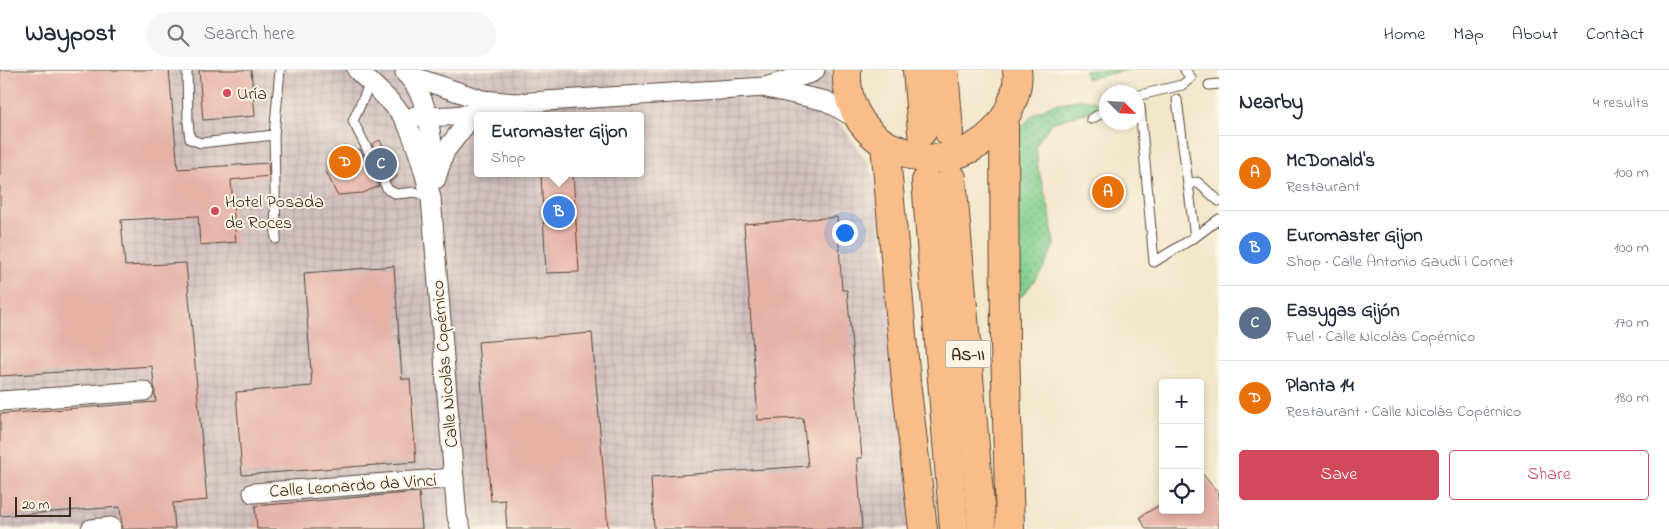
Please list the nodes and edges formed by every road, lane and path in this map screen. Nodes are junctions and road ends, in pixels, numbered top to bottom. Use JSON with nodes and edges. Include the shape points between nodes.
{"nodes":[{"id":1,"x":187,"y":70,"type":"edge"},
{"id":2,"x":280,"y":70,"type":"edge"},
{"id":3,"x":357,"y":70,"type":"edge"},
{"id":4,"x":816,"y":70,"type":"edge"},
{"id":5,"x":847,"y":70,"type":"edge"},
{"id":6,"x":917,"y":70,"type":"edge"},
{"id":7,"x":944,"y":70,"type":"edge"},
{"id":8,"x":1018,"y":70,"type":"edge"},
{"id":9,"x":1185,"y":70,"type":"edge"},
{"id":10,"x":405,"y":73,"type":"edge"},
{"id":11,"x":370,"y":83,"type":"junction"},
{"id":12,"x":1219,"y":84,"type":"edge"},
{"id":13,"x":1209,"y":85,"type":"dead end"},
{"id":14,"x":766,"y":88,"type":"junction"},
{"id":15,"x":1144,"y":94,"type":"edge"},
{"id":16,"x":1177,"y":100,"type":"dead end"},
{"id":17,"x":480,"y":111,"type":"edge"},
{"id":18,"x":402,"y":114,"type":"junction"},
{"id":19,"x":1099,"y":115,"type":"edge"},
{"id":20,"x":426,"y":116,"type":"junction"},
{"id":21,"x":474,"y":117,"type":"edge"},
{"id":22,"x":1004,"y":119,"type":"junction"},
{"id":23,"x":1092,"y":119,"type":"dead end"},
{"id":24,"x":859,"y":120,"type":"junction"},
{"id":25,"x":1142,"y":130,"type":"edge"},
{"id":26,"x":411,"y":134,"type":"junction"},
{"id":27,"x":274,"y":135,"type":"junction"},
{"id":28,"x":885,"y":144,"type":"junction"},
{"id":29,"x":1188,"y":184,"type":"junction"},
{"id":30,"x":433,"y":189,"type":"junction"},
{"id":31,"x":1219,"y":201,"type":"edge"},
{"id":32,"x":1219,"y":219,"type":"edge"},
{"id":33,"x":1195,"y":237,"type":"junction"},
{"id":34,"x":276,"y":239,"type":"dead end"},
{"id":35,"x":144,"y":391,"type":"dead end"},
{"id":36,"x":0,"y":401,"type":"edge"},
{"id":37,"x":454,"y":478,"type":"junction"},
{"id":38,"x":253,"y":493,"type":"dead end"},
{"id":39,"x":111,"y":527,"type":"dead end"},
{"id":40,"x":91,"y":529,"type":"edge"},
{"id":41,"x":461,"y":529,"type":"edge"},
{"id":42,"x":923,"y":529,"type":"edge"},
{"id":43,"x":954,"y":529,"type":"edge"},
{"id":44,"x":982,"y":529,"type":"edge"},
{"id":45,"x":1010,"y":529,"type":"edge"}],
"edges":[{"from":1,"to":27,"type":"lane","via":[[190,139],[201,143]]},
{"from":2,"to":27,"type":"lane"},
{"from":3,"to":11,"type":"street"},
{"from":4,"to":14,"type":"street"},
{"from":5,"to":24,"type":"highway","via":[[848,96]]},
{"from":6,"to":7,"type":"highway","via":[[936,132]]},
{"from":8,"to":22,"type":"highway","via":[[1015,96]]},
{"from":9,"to":15,"type":"lane","via":[[1191,78],[1182,85]]},
{"from":10,"to":17,"type":"street"},
{"from":10,"to":20,"type":"street","name":"Calle Nicolás Copérnico","via":[[415,83]]},
{"from":11,"to":18,"type":"street"},
{"from":11,"to":30,"type":"lane","via":[[352,121],[388,190],[397,194]]},
{"from":12,"to":13,"type":"lane"},
{"from":14,"to":17,"type":"street","via":[[515,103]]},
{"from":14,"to":24,"type":"street","via":[[826,101]]},
{"from":16,"to":29,"type":"lane"},
{"from":17,"to":20,"type":"street"},
{"from":18,"to":20,"type":"street"},
{"from":18,"to":26,"type":"street","name":"Calle Nicolás Copérnico"},
{"from":19,"to":23,"type":"lane"},
{"from":20,"to":26,"type":"street"},
{"from":20,"to":30,"type":"street","name":"Calle Nicolás Copérnico","via":[[430,130]]},
{"from":21,"to":30,"type":"street","name":"Calle Nicolás Copérnico","via":[[446,151]]},
{"from":22,"to":28,"type":"highway","via":[[990,136],[973,148],[945,157],[917,157]]},
{"from":22,"to":45,"type":"highway"},
{"from":24,"to":28,"type":"highway"},
{"from":25,"to":33,"type":"lane","via":[[1154,262]]},
{"from":26,"to":30,"type":"street","name":"Calle Nicolás Copérnico"},
{"from":27,"to":34,"type":"lane"},
{"from":28,"to":42,"type":"highway"},
{"from":29,"to":31,"type":"lane","via":[[1197,182]]},
{"from":29,"to":33,"type":"lane"},
{"from":30,"to":37,"type":"street","name":"Calle Nicolás Copérnico"},
{"from":32,"to":33,"type":"lane"},
{"from":35,"to":36,"type":"street"},
{"from":37,"to":38,"type":"street","name":"Calle Leonardo da Vinci"},
{"from":37,"to":41,"type":"street","name":"Calle Nicolás Copérnico"},
{"from":39,"to":40,"type":"street"},
{"from":43,"to":44,"type":"highway","number":"AS-II","via":[[939,180]]}]}
